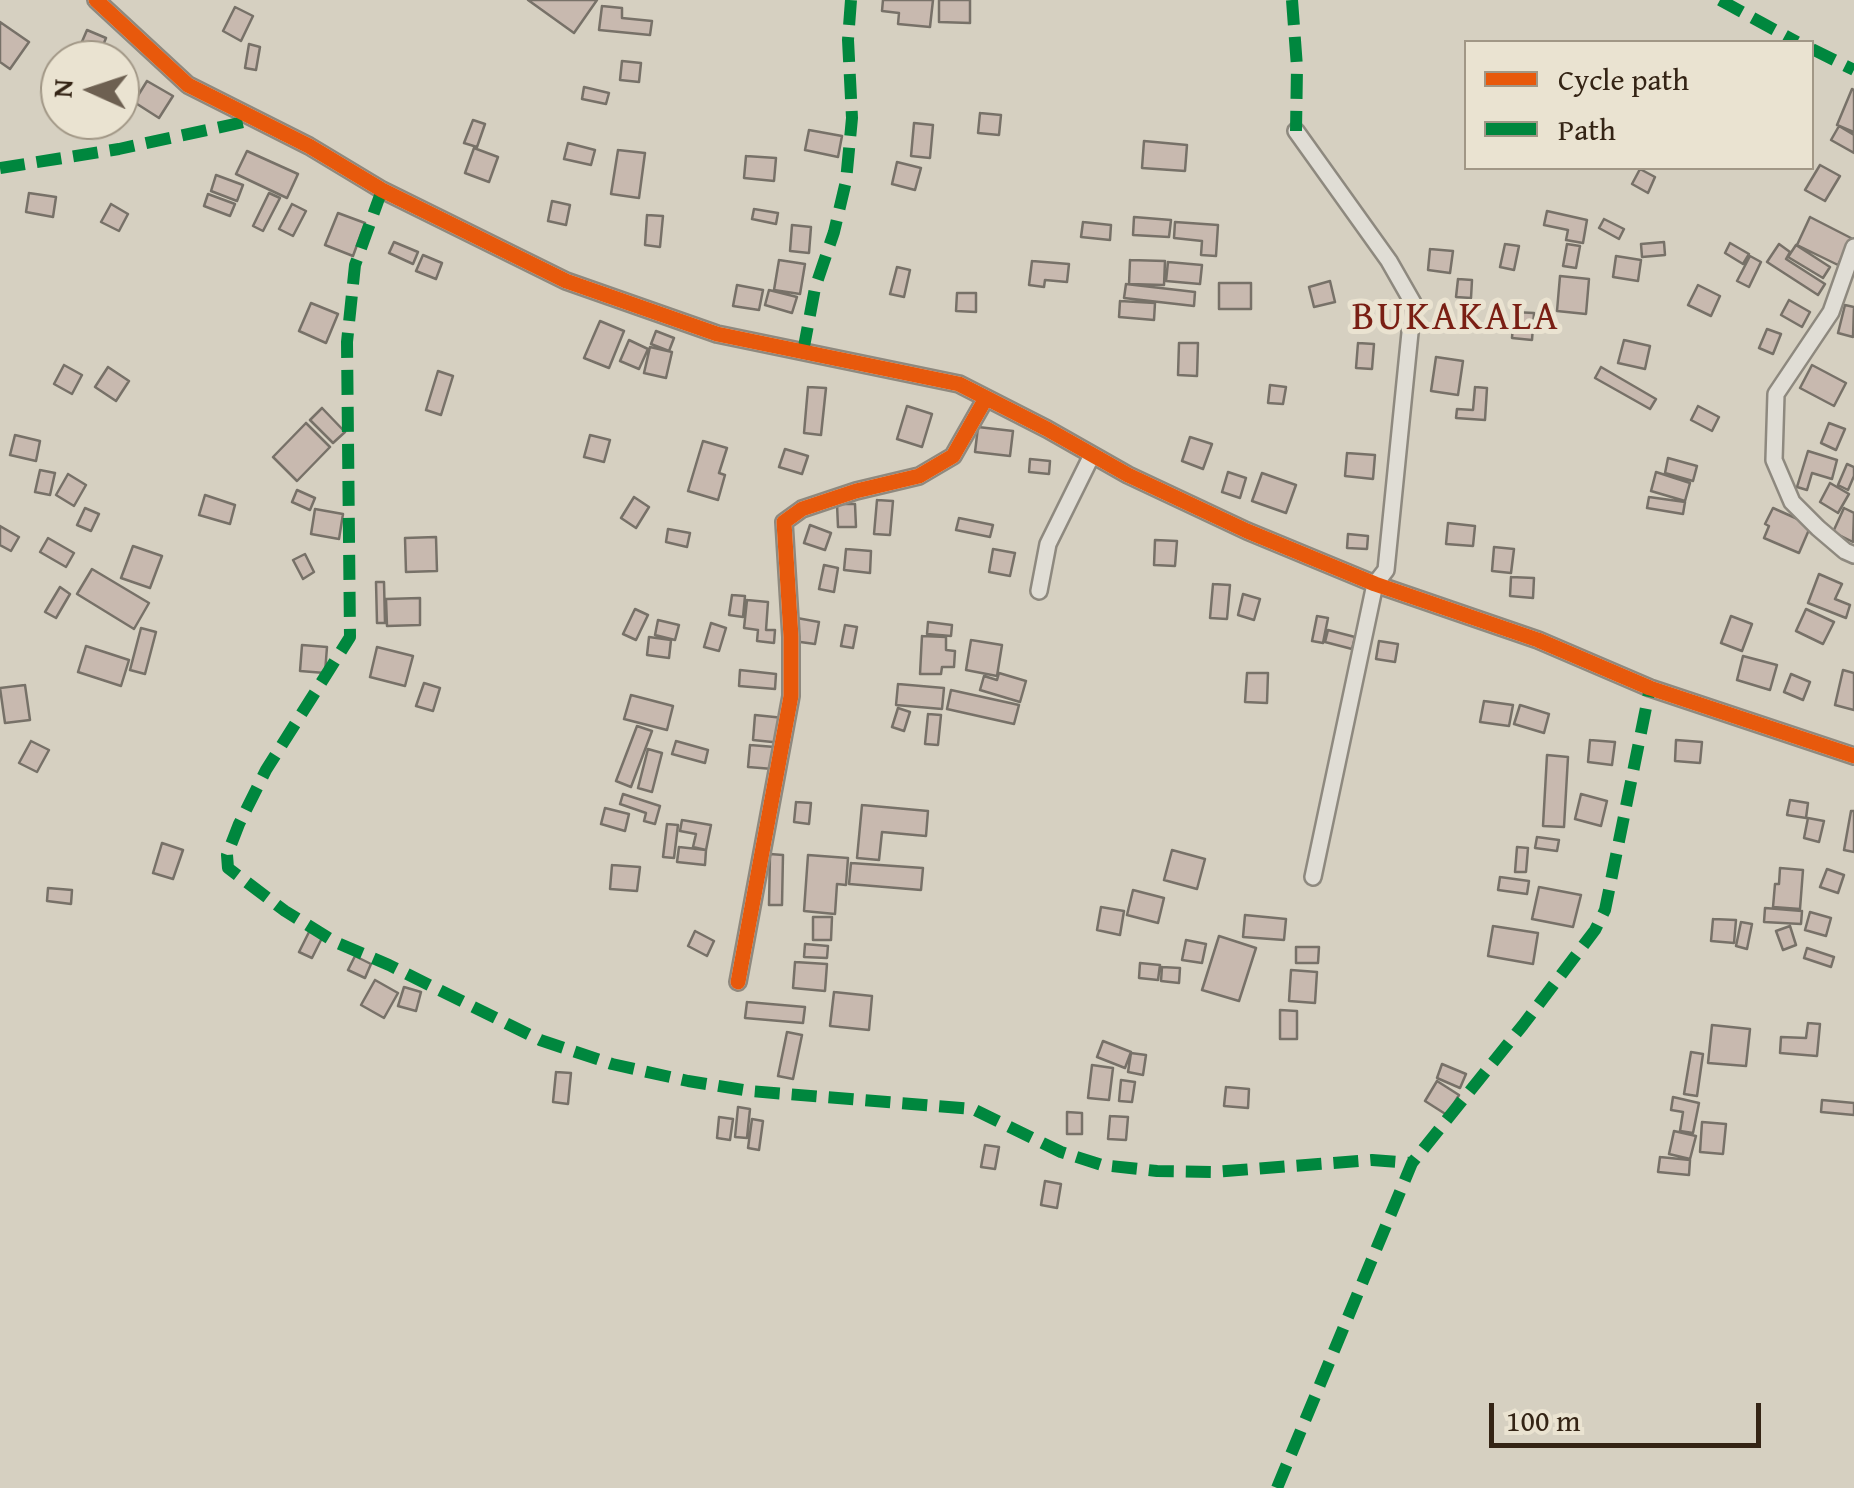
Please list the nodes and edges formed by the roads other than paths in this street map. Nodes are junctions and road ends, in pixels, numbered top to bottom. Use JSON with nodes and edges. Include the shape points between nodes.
{"nodes":[{"id":1,"x":96,"y":0,"type":"edge"},
{"id":2,"x":1296,"y":131,"type":"dead end"},
{"id":3,"x":1854,"y":247,"type":"edge"},
{"id":4,"x":986,"y":398,"type":"junction"},
{"id":5,"x":1092,"y":454,"type":"junction"},
{"id":6,"x":1854,"y":555,"type":"edge"},
{"id":7,"x":1375,"y":584,"type":"junction"},
{"id":8,"x":1039,"y":592,"type":"dead end"},
{"id":9,"x":1854,"y":756,"type":"edge"},
{"id":10,"x":1313,"y":878,"type":"dead end"},
{"id":11,"x":738,"y":982,"type":"dead end"}],
"edges":[{"from":1,"to":4,"type":"street","via":[[188,84],[566,281],[717,334],[959,384]]},
{"from":2,"to":7,"type":"street","via":[[1413,303],[1386,570]]},
{"from":3,"to":6,"type":"street","via":[[1830,312],[1776,394],[1774,460],[1792,502]]},
{"from":4,"to":5,"type":"street"},
{"from":4,"to":11,"type":"street","via":[[953,456],[919,476],[802,509],[784,522],[791,696]]},
{"from":5,"to":7,"type":"street","via":[[1246,531]]},
{"from":5,"to":8,"type":"street","via":[[1048,544]]},
{"from":7,"to":9,"type":"street"},
{"from":7,"to":10,"type":"street"}]}
